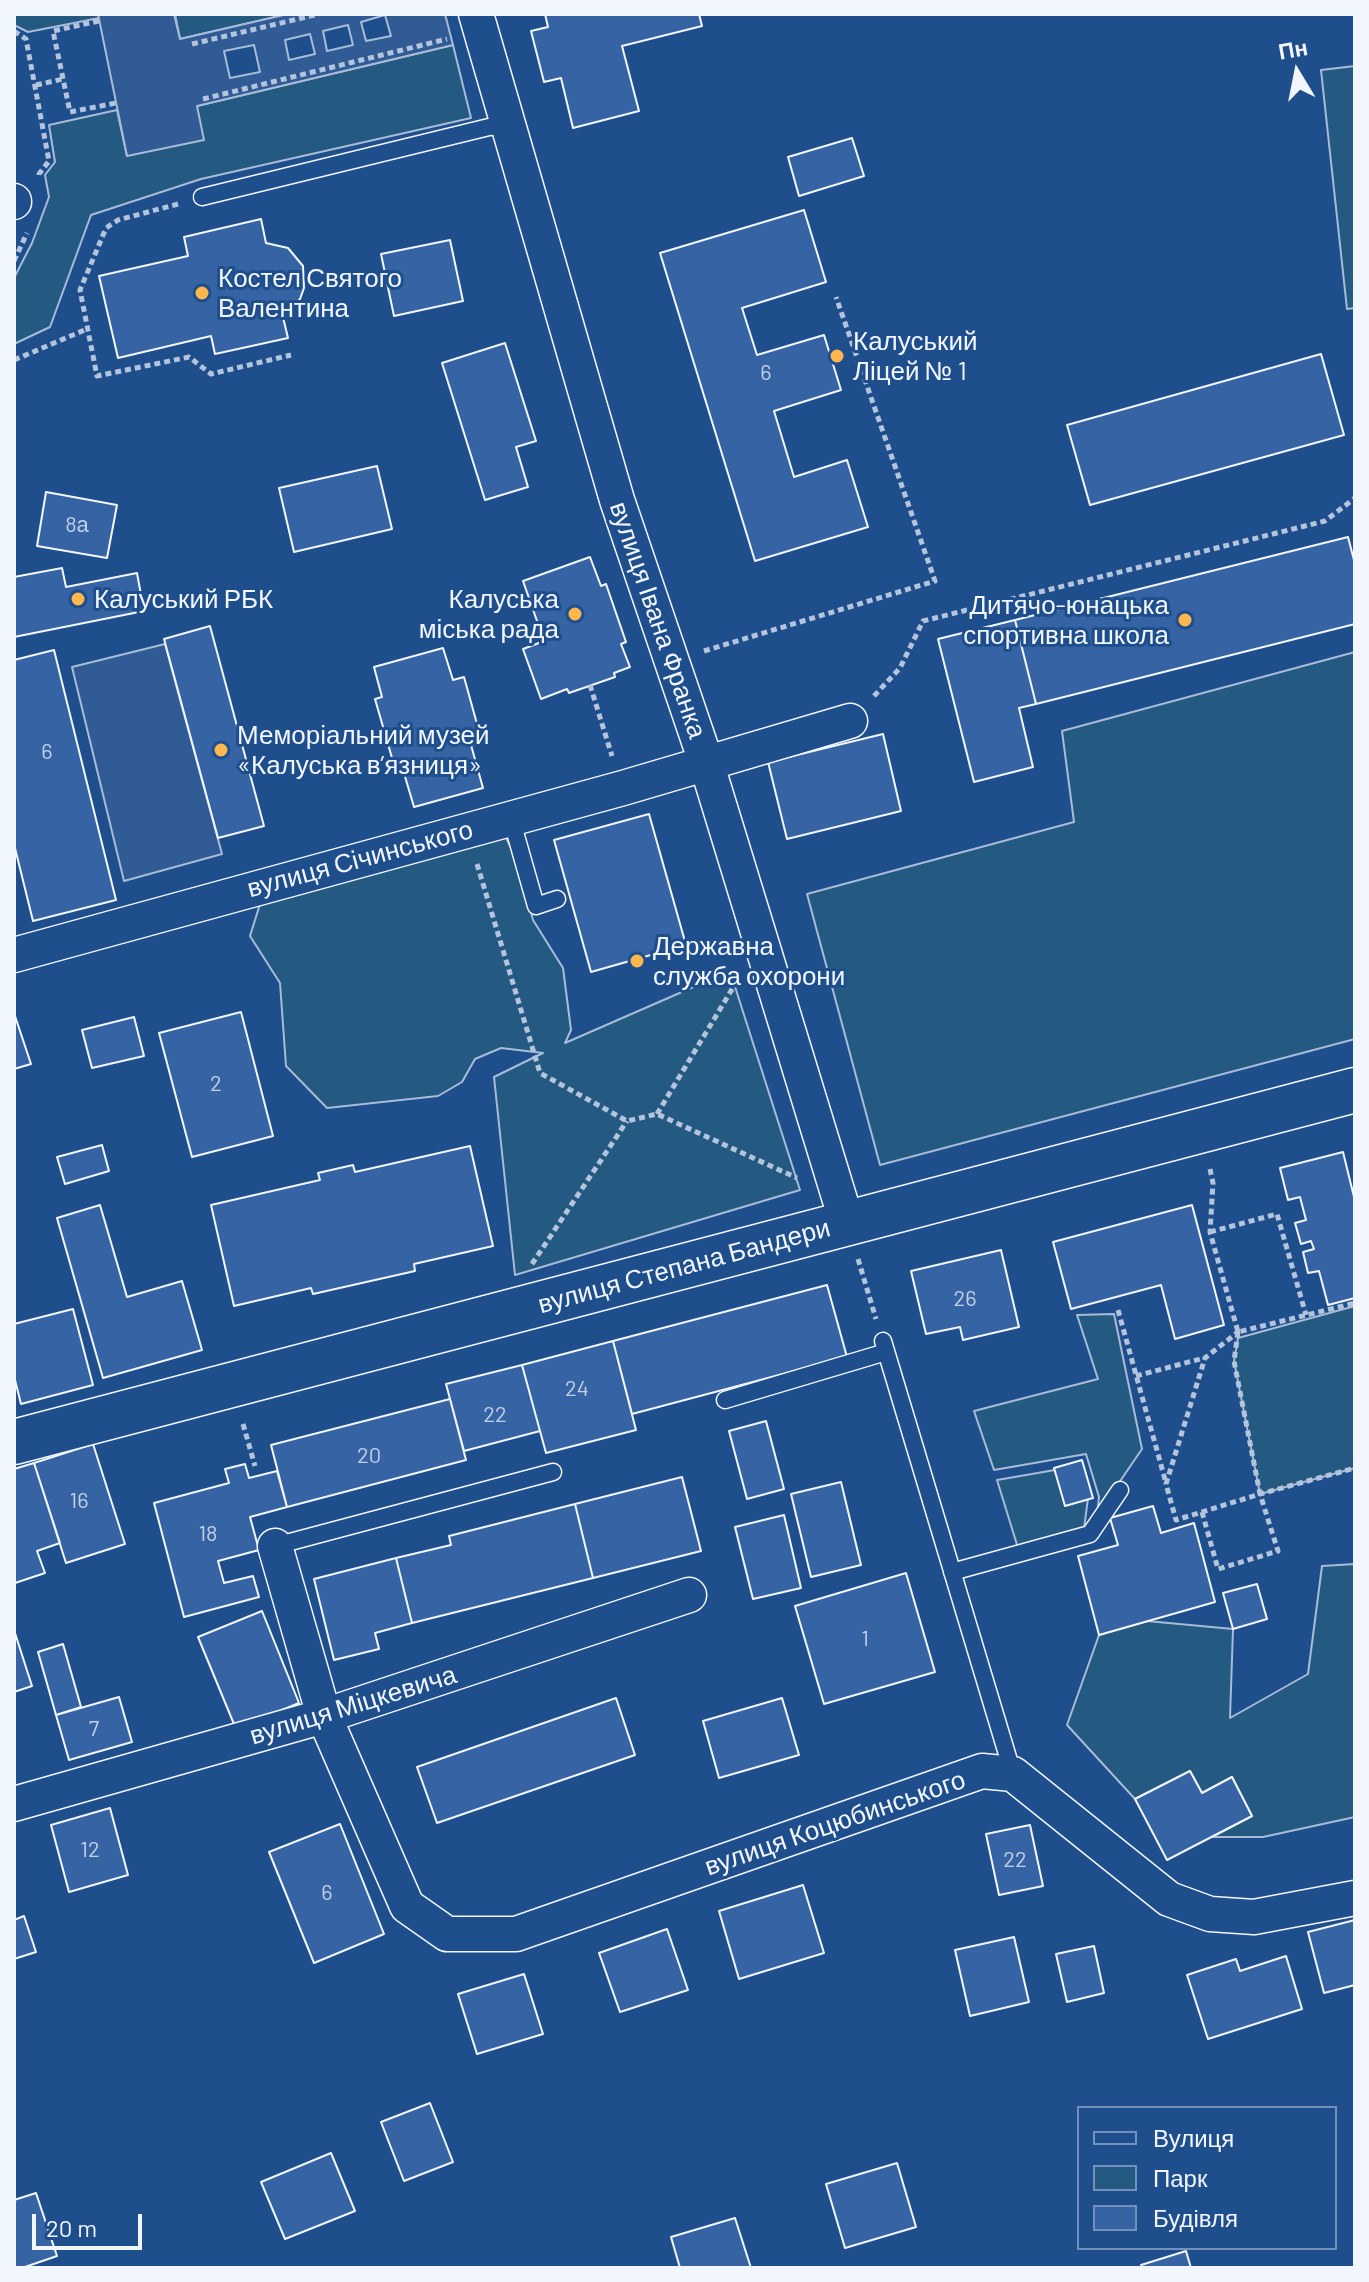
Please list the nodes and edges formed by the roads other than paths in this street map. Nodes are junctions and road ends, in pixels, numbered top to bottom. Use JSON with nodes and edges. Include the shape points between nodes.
{"nodes":[{"id":1,"x":476,"y":14,"type":"edge"},
{"id":2,"x":507,"y":126,"type":"junction"},
{"id":3,"x":202,"y":197,"type":"road end"},
{"id":4,"x":850,"y":721,"type":"road end"},
{"id":5,"x":706,"y":762,"type":"junction"},
{"id":6,"x":511,"y":818,"type":"junction"},
{"id":7,"x":557,"y":899,"type":"dead end"},
{"id":8,"x":14,"y":955,"type":"edge"},
{"id":9,"x":1355,"y":1090,"type":"edge"},
{"id":10,"x":852,"y":1237,"type":"junction"},
{"id":11,"x":725,"y":1400,"type":"dead end"},
{"id":12,"x":14,"y":1442,"type":"edge"},
{"id":13,"x":553,"y":1472,"type":"dead end"},
{"id":14,"x":1120,"y":1490,"type":"dead end"},
{"id":15,"x":275,"y":1546,"type":"joint"},
{"id":16,"x":952,"y":1572,"type":"junction"},
{"id":17,"x":689,"y":1595,"type":"dead end"},
{"id":18,"x":324,"y":1716,"type":"junction"},
{"id":19,"x":1013,"y":1774,"type":"junction"},
{"id":20,"x":14,"y":1804,"type":"edge"},
{"id":21,"x":1355,"y":1898,"type":"edge"}],
"edges":[{"from":1,"to":2,"type":"street","name":"вулиця Івана Франка"},
{"from":2,"to":3,"type":"lane"},
{"from":2,"to":5,"type":"street","name":"вулиця Івана Франка","via":[[617,500]]},
{"from":4,"to":5,"type":"street","name":"вулиця Січинського"},
{"from":5,"to":6,"type":"street","name":"вулиця Січинського"},
{"from":5,"to":10,"type":"street","name":"вулиця Івана Франка"},
{"from":6,"to":7,"type":"lane","via":[[536,906]]},
{"from":6,"to":8,"type":"street","name":"вулиця Січинського"},
{"from":9,"to":10,"type":"main road","name":"вулиця Степана Бандери"},
{"from":10,"to":12,"type":"main road","name":"вулиця Степана Бандери"},
{"from":11,"to":16,"type":"lane","via":[[884,1347]]},
{"from":13,"to":15,"type":"lane"},
{"from":14,"to":16,"type":"lane","via":[[1090,1534]]},
{"from":15,"to":18,"type":"street","name":"вулиця Коцюбинського"},
{"from":16,"to":19,"type":"lane"},
{"from":17,"to":18,"type":"street","name":"вулиця Міцкевича"},
{"from":18,"to":19,"type":"street","name":"вулиця Коцюбинського","via":[[407,1906],[447,1934],[516,1934],[982,1771]]},
{"from":18,"to":20,"type":"street","name":"вулиця Міцкевича"},
{"from":19,"to":21,"type":"street","via":[[1169,1899],[1210,1914],[1254,1917]]}]}
